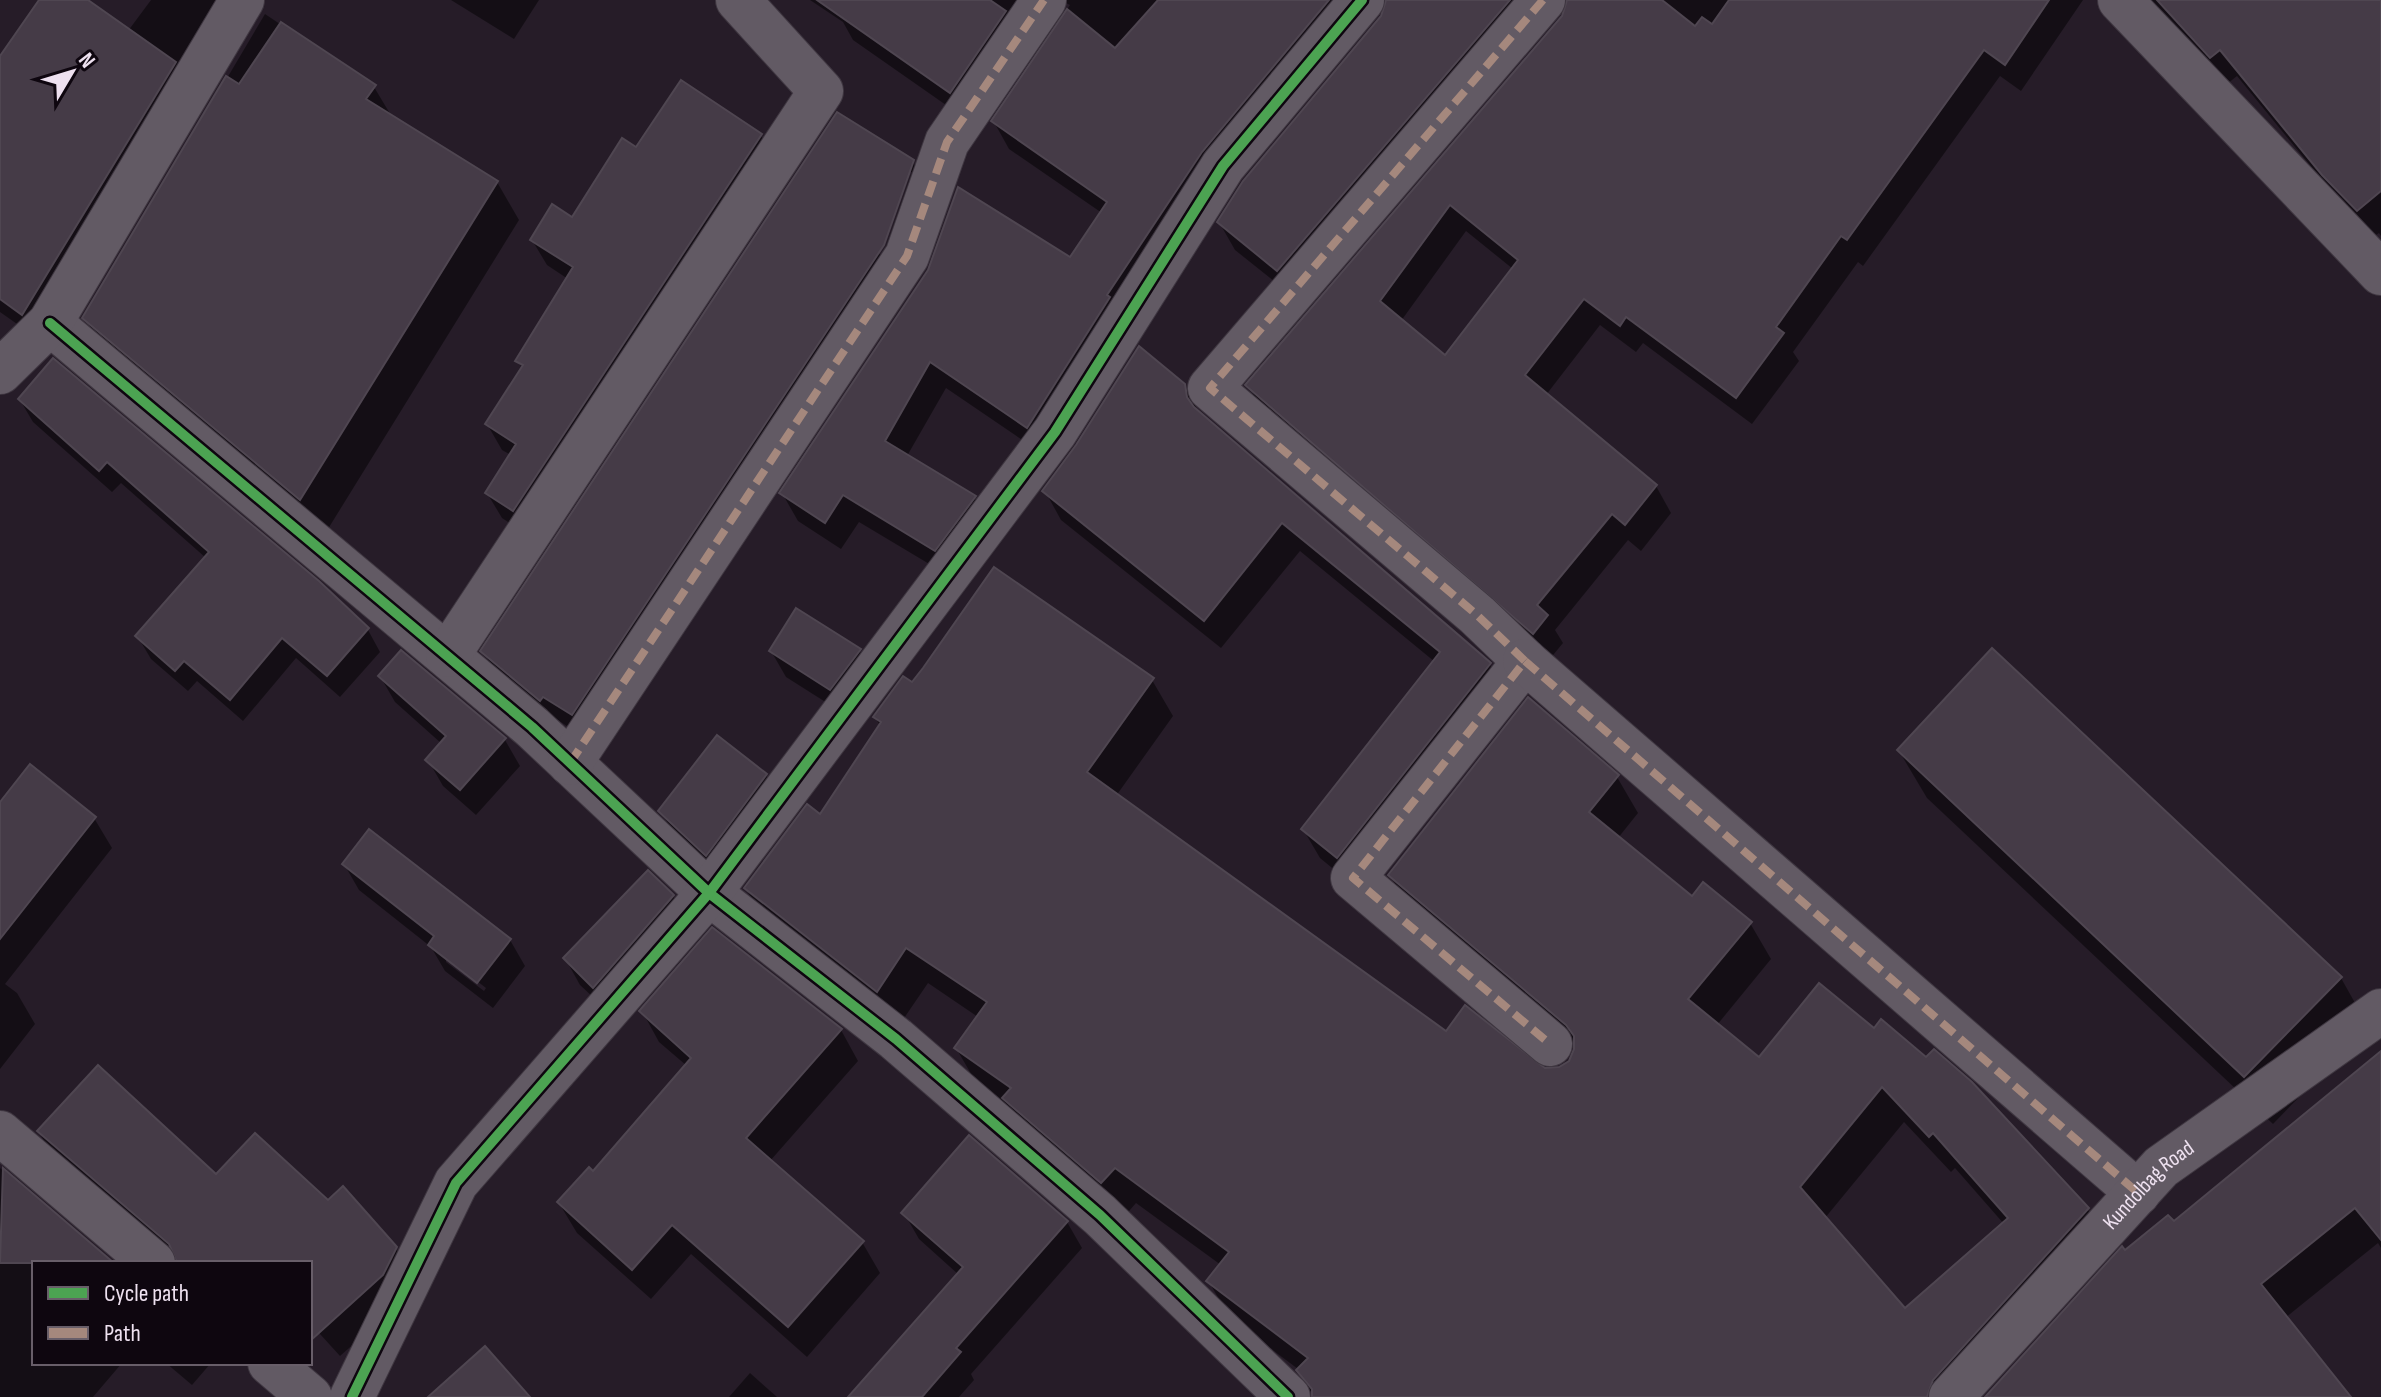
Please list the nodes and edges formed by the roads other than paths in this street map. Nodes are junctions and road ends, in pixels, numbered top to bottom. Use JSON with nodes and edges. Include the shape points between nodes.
{"nodes":[{"id":1,"x":242,"y":0,"type":"edge"},
{"id":2,"x":738,"y":0,"type":"edge"},
{"id":3,"x":1044,"y":0,"type":"edge"},
{"id":4,"x":1362,"y":0,"type":"edge"},
{"id":5,"x":1543,"y":0,"type":"edge"},
{"id":6,"x":2120,"y":0,"type":"edge"},
{"id":7,"x":2381,"y":273,"type":"edge"},
{"id":8,"x":50,"y":323,"type":"junction"},
{"id":9,"x":0,"y":372,"type":"edge"},
{"id":10,"x":448,"y":655,"type":"junction"},
{"id":11,"x":1525,"y":661,"type":"junction"},
{"id":12,"x":570,"y":763,"type":"junction"},
{"id":13,"x":709,"y":893,"type":"junction"},
{"id":14,"x":2381,"y":1011,"type":"edge"},
{"id":15,"x":1550,"y":1044,"type":"dead end"},
{"id":16,"x":0,"y":1133,"type":"edge"},
{"id":17,"x":2138,"y":1193,"type":"junction"},
{"id":18,"x":151,"y":1261,"type":"edge"},
{"id":19,"x":272,"y":1365,"type":"edge"},
{"id":20,"x":310,"y":1397,"type":"edge"},
{"id":21,"x":352,"y":1397,"type":"edge"},
{"id":22,"x":1288,"y":1397,"type":"edge"},
{"id":23,"x":1951,"y":1397,"type":"edge"}],
"edges":[{"from":1,"to":8,"type":"street"},
{"from":2,"to":10,"type":"street","via":[[821,91]]},
{"from":3,"to":12,"type":"street","via":[[947,142],[907,256]]},
{"from":4,"to":13,"type":"street","via":[[1223,166],[1055,432]]},
{"from":5,"to":11,"type":"street","via":[[1210,388]]},
{"from":6,"to":7,"type":"street"},
{"from":8,"to":9,"type":"street"},
{"from":8,"to":10,"type":"street"},
{"from":10,"to":12,"type":"street"},
{"from":11,"to":15,"type":"street","via":[[1353,878]]},
{"from":11,"to":17,"type":"street"},
{"from":12,"to":13,"type":"street"},
{"from":13,"to":21,"type":"street","via":[[456,1183]]},
{"from":13,"to":22,"type":"street","via":[[896,1039],[1100,1215]]},
{"from":14,"to":17,"type":"street","name":"Kundolbag Road","via":[[2161,1167]]},
{"from":16,"to":18,"type":"street"},
{"from":17,"to":23,"type":"street","name":"Kundolbag Road"},
{"from":19,"to":20,"type":"street"}]}
